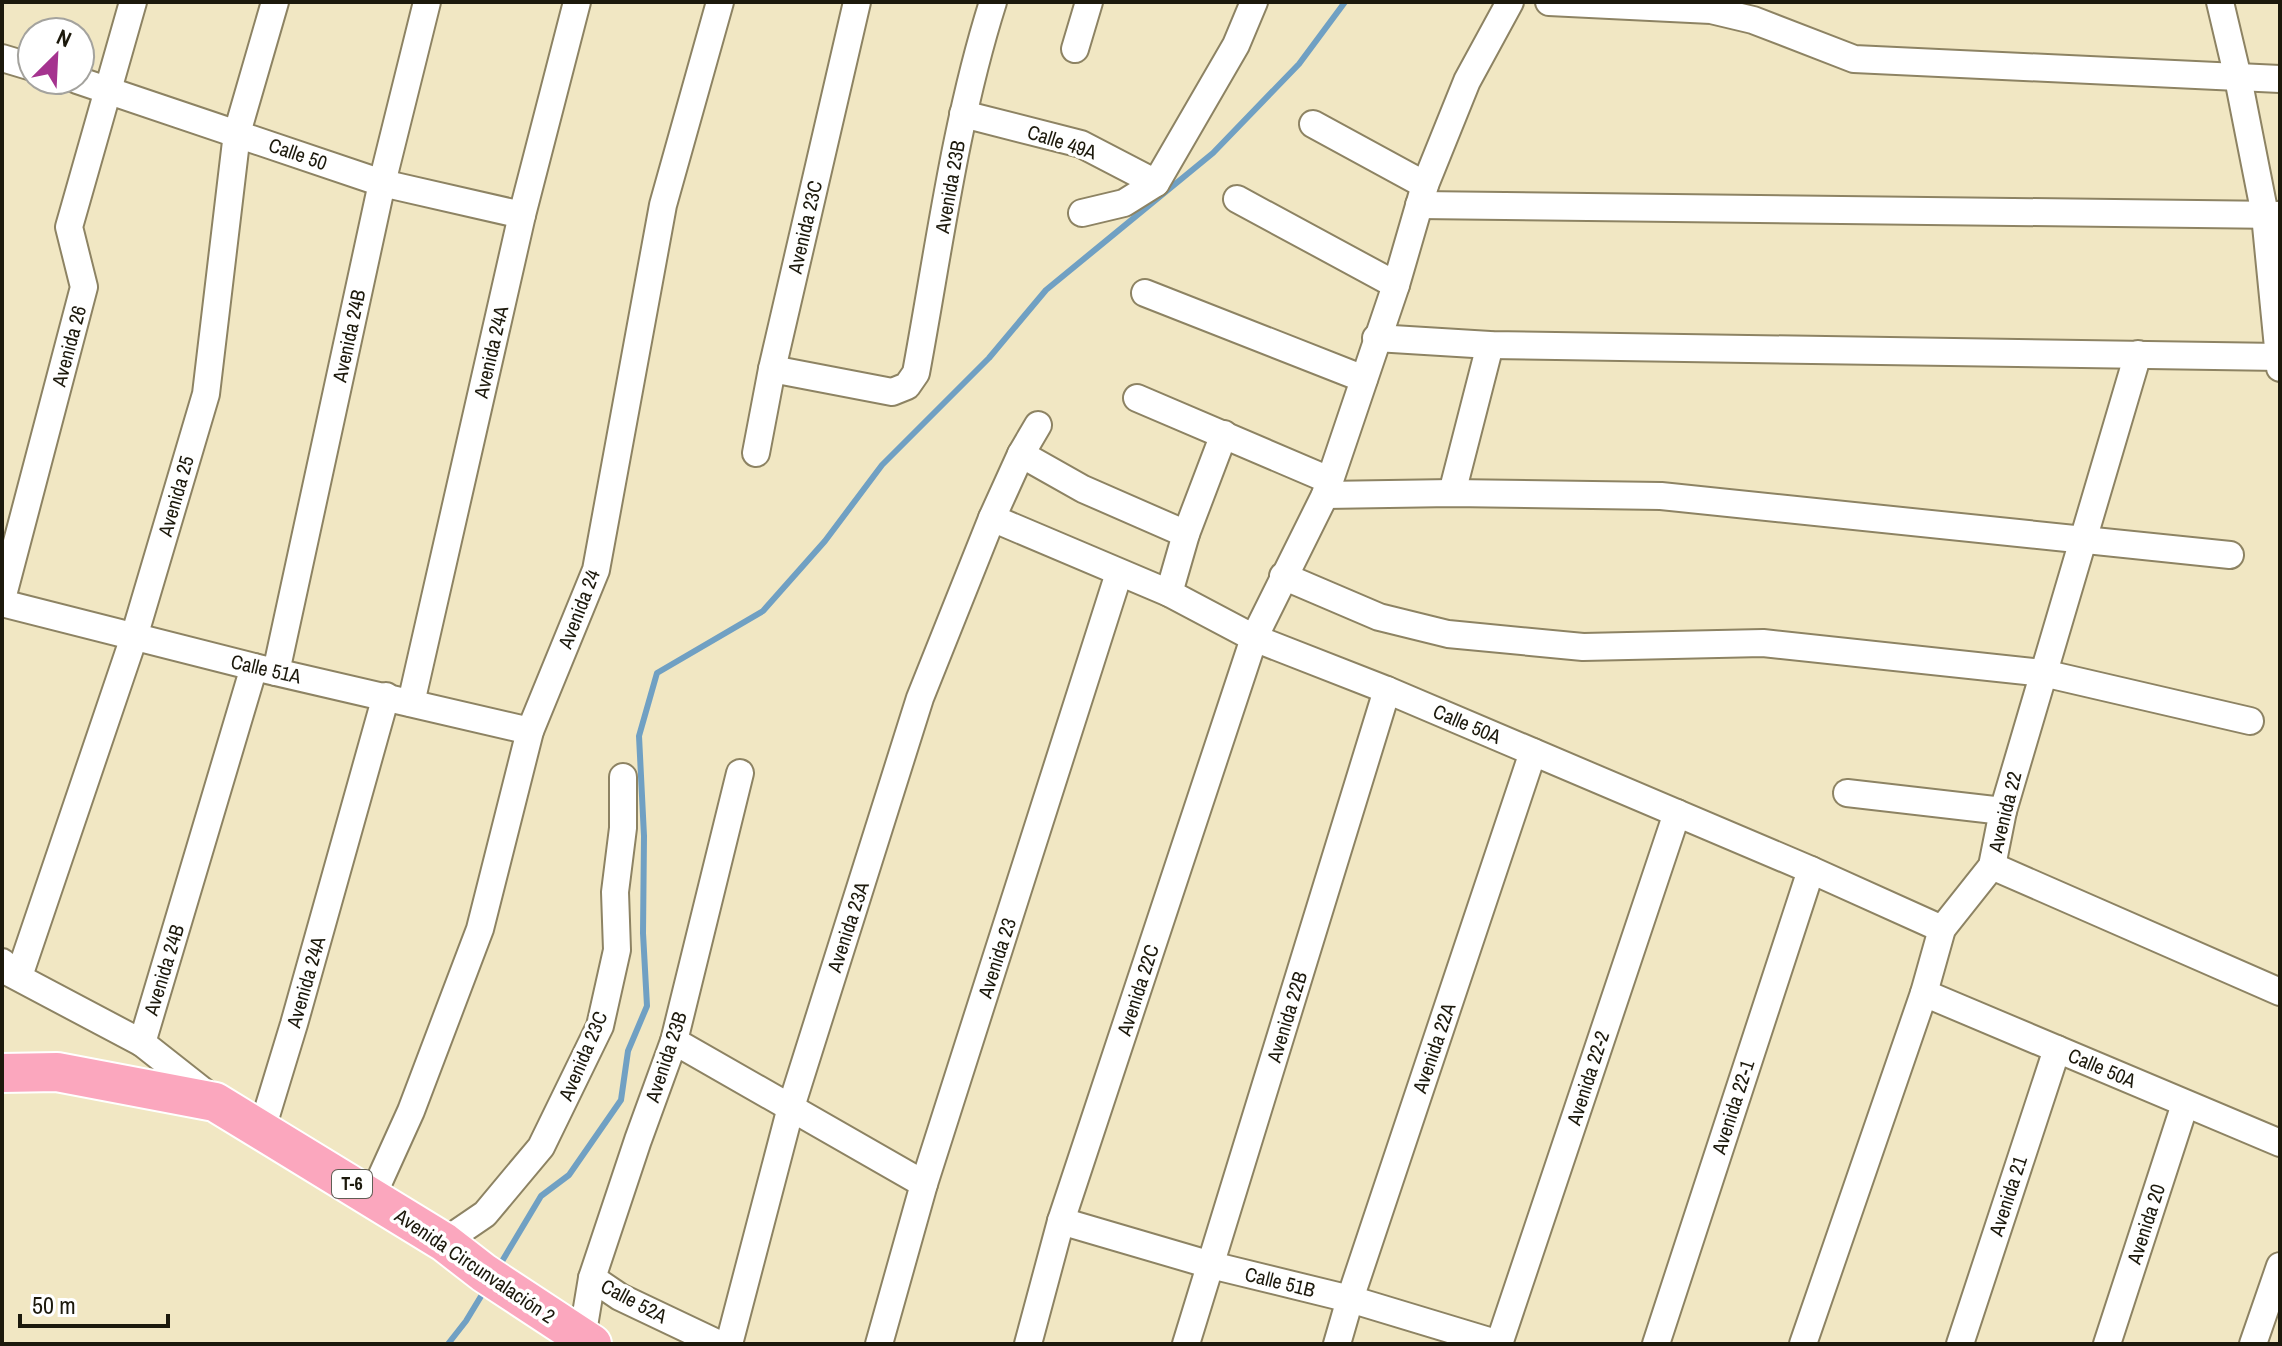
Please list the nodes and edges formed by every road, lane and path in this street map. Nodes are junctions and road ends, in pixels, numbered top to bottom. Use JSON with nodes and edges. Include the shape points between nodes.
{"nodes":[{"id":1,"x":133,"y":2,"type":"edge"},
{"id":2,"x":275,"y":2,"type":"edge"},
{"id":3,"x":427,"y":2,"type":"edge"},
{"id":4,"x":577,"y":2,"type":"edge"},
{"id":5,"x":720,"y":2,"type":"edge"},
{"id":6,"x":857,"y":2,"type":"edge"},
{"id":7,"x":993,"y":2,"type":"edge"},
{"id":8,"x":1089,"y":2,"type":"edge"},
{"id":9,"x":1254,"y":2,"type":"edge"},
{"id":10,"x":1510,"y":2,"type":"edge"},
{"id":11,"x":1549,"y":2,"type":"edge"},
{"id":12,"x":2220,"y":2,"type":"edge"},
{"id":13,"x":1645,"y":4,"type":"edge"},
{"id":14,"x":1756,"y":11,"type":"edge"},
{"id":15,"x":1075,"y":49,"type":"dead end"},
{"id":16,"x":2238,"y":78,"type":"junction"},
{"id":17,"x":2280,"y":79,"type":"edge"},
{"id":18,"x":96,"y":85,"type":"edge"},
{"id":19,"x":110,"y":89,"type":"junction"},
{"id":20,"x":963,"y":114,"type":"junction"},
{"id":21,"x":1313,"y":124,"type":"dead end"},
{"id":22,"x":237,"y":133,"type":"junction"},
{"id":23,"x":382,"y":183,"type":"junction"},
{"id":24,"x":1156,"y":183,"type":"junction"},
{"id":25,"x":1422,"y":195,"type":"junction"},
{"id":26,"x":1237,"y":199,"type":"dead end"},
{"id":27,"x":1082,"y":213,"type":"dead end"},
{"id":28,"x":522,"y":215,"type":"junction"},
{"id":29,"x":2273,"y":215,"type":"edge"},
{"id":30,"x":1396,"y":285,"type":"junction"},
{"id":31,"x":1145,"y":293,"type":"dead end"},
{"id":32,"x":1376,"y":338,"type":"junction"},
{"id":33,"x":1490,"y":345,"type":"junction"},
{"id":34,"x":2138,"y":354,"type":"junction"},
{"id":35,"x":2279,"y":360,"type":"edge"},
{"id":36,"x":772,"y":369,"type":"junction"},
{"id":37,"x":1364,"y":379,"type":"junction"},
{"id":38,"x":1137,"y":398,"type":"dead end"},
{"id":39,"x":1038,"y":425,"type":"dead end"},
{"id":40,"x":1224,"y":434,"type":"junction"},
{"id":41,"x":756,"y":453,"type":"dead end"},
{"id":42,"x":1021,"y":454,"type":"junction"},
{"id":43,"x":1327,"y":488,"type":"junction"},
{"id":44,"x":1452,"y":493,"type":"junction"},
{"id":45,"x":992,"y":518,"type":"junction"},
{"id":46,"x":1186,"y":534,"type":"junction"},
{"id":47,"x":2082,"y":540,"type":"junction"},
{"id":48,"x":2230,"y":555,"type":"dead end"},
{"id":49,"x":1119,"y":573,"type":"junction"},
{"id":50,"x":1283,"y":576,"type":"junction"},
{"id":51,"x":1169,"y":593,"type":"junction"},
{"id":52,"x":2,"y":601,"type":"edge"},
{"id":53,"x":134,"y":637,"type":"junction"},
{"id":54,"x":1254,"y":638,"type":"junction"},
{"id":55,"x":265,"y":669,"type":"junction"},
{"id":56,"x":2043,"y":673,"type":"junction"},
{"id":57,"x":1387,"y":690,"type":"junction"},
{"id":58,"x":386,"y":696,"type":"junction"},
{"id":59,"x":411,"y":703,"type":"junction"},
{"id":60,"x":2250,"y":721,"type":"dead end"},
{"id":61,"x":530,"y":731,"type":"junction"},
{"id":62,"x":1533,"y":752,"type":"junction"},
{"id":63,"x":740,"y":773,"type":"dead end"},
{"id":64,"x":623,"y":777,"type":"dead end"},
{"id":65,"x":1847,"y":793,"type":"dead end"},
{"id":66,"x":2003,"y":811,"type":"junction"},
{"id":67,"x":1677,"y":813,"type":"junction"},
{"id":68,"x":1992,"y":866,"type":"junction"},
{"id":69,"x":1811,"y":870,"type":"junction"},
{"id":70,"x":1942,"y":929,"type":"junction"},
{"id":71,"x":8,"y":969,"type":"edge"},
{"id":72,"x":2280,"y":992,"type":"edge"},
{"id":73,"x":1924,"y":993,"type":"junction"},
{"id":74,"x":674,"y":1041,"type":"junction"},
{"id":75,"x":142,"y":1043,"type":"junction"},
{"id":76,"x":2057,"y":1049,"type":"junction"},
{"id":77,"x":2,"y":1073,"type":"edge"},
{"id":78,"x":215,"y":1102,"type":"junction"},
{"id":79,"x":2185,"y":1104,"type":"junction"},
{"id":80,"x":791,"y":1107,"type":"junction"},
{"id":81,"x":262,"y":1129,"type":"junction"},
{"id":82,"x":2280,"y":1143,"type":"edge"},
{"id":83,"x":924,"y":1184,"type":"junction"},
{"id":84,"x":372,"y":1197,"type":"junction"},
{"id":85,"x":1061,"y":1221,"type":"junction"},
{"id":86,"x":444,"y":1242,"type":"junction"},
{"id":87,"x":1211,"y":1265,"type":"junction"},
{"id":88,"x":2280,"y":1266,"type":"edge"},
{"id":89,"x":592,"y":1278,"type":"junction"},
{"id":90,"x":1350,"y":1299,"type":"junction"},
{"id":91,"x":576,"y":1342,"type":"edge"},
{"id":92,"x":719,"y":1344,"type":"edge"},
{"id":93,"x":729,"y":1344,"type":"edge"},
{"id":94,"x":879,"y":1344,"type":"edge"},
{"id":95,"x":1028,"y":1344,"type":"edge"},
{"id":96,"x":1186,"y":1344,"type":"edge"},
{"id":97,"x":1337,"y":1344,"type":"edge"},
{"id":98,"x":1499,"y":1344,"type":"edge"},
{"id":99,"x":1656,"y":1344,"type":"edge"},
{"id":100,"x":1803,"y":1344,"type":"edge"},
{"id":101,"x":1960,"y":1344,"type":"edge"},
{"id":102,"x":2107,"y":1344,"type":"edge"},
{"id":103,"x":2253,"y":1344,"type":"edge"}],
"edges":[{"from":1,"to":19,"type":"street","name":"Avenida 26"},
{"from":2,"to":22,"type":"street","name":"Avenida 25"},
{"from":3,"to":23,"type":"street","name":"Avenida 24B"},
{"from":4,"to":28,"type":"street","name":"Avenida 24A"},
{"from":5,"to":61,"type":"street","name":"Avenida 24","via":[[663,205],[596,570]]},
{"from":6,"to":36,"type":"street","name":"Avenida 23C"},
{"from":7,"to":20,"type":"street","name":"Avenida 23B"},
{"from":8,"to":15,"type":"street"},
{"from":9,"to":24,"type":"street","via":[[1236,45]]},
{"from":10,"to":25,"type":"street","name":"Avenida 22C","via":[[1467,81]]},
{"from":11,"to":13,"type":"street"},
{"from":12,"to":16,"type":"street"},
{"from":13,"to":14,"type":"street"},
{"from":14,"to":16,"type":"street","via":[[1854,59]]},
{"from":16,"to":17,"type":"street"},
{"from":16,"to":29,"type":"street"},
{"from":18,"to":19,"type":"street","name":"Calle 50"},
{"from":19,"to":22,"type":"street","name":"Calle 50"},
{"from":19,"to":52,"type":"street","name":"Avenida 26","via":[[69,227],[84,287]]},
{"from":20,"to":24,"type":"street","name":"Calle 49A","via":[[1081,144]]},
{"from":20,"to":36,"type":"street","name":"Avenida 23B","via":[[916,373],[907,386],[892,392]]},
{"from":21,"to":25,"type":"street"},
{"from":22,"to":23,"type":"street","name":"Calle 50"},
{"from":22,"to":53,"type":"street","name":"Avenida 25","via":[[206,394]]},
{"from":23,"to":28,"type":"street","name":"Calle 50"},
{"from":23,"to":55,"type":"street","name":"Avenida 24B"},
{"from":24,"to":27,"type":"street","via":[[1124,203]]},
{"from":25,"to":29,"type":"street"},
{"from":25,"to":30,"type":"street","name":"Avenida 22C"},
{"from":26,"to":30,"type":"street"},
{"from":28,"to":59,"type":"street","name":"Avenida 24A"},
{"from":29,"to":35,"type":"street"},
{"from":30,"to":32,"type":"street","name":"Avenida 22C"},
{"from":31,"to":37,"type":"street"},
{"from":32,"to":33,"type":"street"},
{"from":32,"to":37,"type":"street","name":"Avenida 22C"},
{"from":33,"to":34,"type":"street"},
{"from":33,"to":44,"type":"street"},
{"from":34,"to":35,"type":"street"},
{"from":34,"to":47,"type":"street","name":"Avenida 22"},
{"from":36,"to":41,"type":"street","name":"Avenida 23C"},
{"from":37,"to":43,"type":"street","name":"Avenida 22C"},
{"from":38,"to":40,"type":"street"},
{"from":39,"to":42,"type":"street","name":"Avenida 23A"},
{"from":40,"to":43,"type":"street"},
{"from":40,"to":46,"type":"street"},
{"from":42,"to":45,"type":"street","name":"Avenida 23A"},
{"from":42,"to":46,"type":"street","via":[[1083,489]]},
{"from":43,"to":44,"type":"street"},
{"from":43,"to":50,"type":"street","name":"Avenida 22C"},
{"from":44,"to":47,"type":"street","via":[[1661,496]]},
{"from":45,"to":49,"type":"street","name":"Calle 50A"},
{"from":45,"to":80,"type":"street","name":"Avenida 23A","via":[[920,698]]},
{"from":46,"to":51,"type":"street"},
{"from":47,"to":48,"type":"street"},
{"from":47,"to":56,"type":"street","name":"Avenida 22"},
{"from":49,"to":51,"type":"street","name":"Calle 50A"},
{"from":49,"to":83,"type":"street","name":"Avenida 23"},
{"from":50,"to":54,"type":"street","name":"Avenida 22C"},
{"from":50,"to":56,"type":"street","via":[[1379,617],[1448,634],[1583,647],[1763,643]]},
{"from":51,"to":54,"type":"street","name":"Calle 50A"},
{"from":52,"to":53,"type":"street","name":"Calle 51A"},
{"from":53,"to":55,"type":"street","name":"Calle 51A"},
{"from":53,"to":71,"type":"street","name":"Avenida 25"},
{"from":54,"to":57,"type":"street","name":"Calle 50A"},
{"from":54,"to":85,"type":"street","name":"Avenida 22C"},
{"from":55,"to":58,"type":"street","name":"Calle 51A"},
{"from":55,"to":75,"type":"street","name":"Avenida 24B"},
{"from":56,"to":60,"type":"street"},
{"from":56,"to":66,"type":"street","name":"Avenida 22"},
{"from":57,"to":62,"type":"street","name":"Calle 50A"},
{"from":57,"to":87,"type":"street","name":"Avenida 22B"},
{"from":58,"to":59,"type":"street","name":"Calle 51A"},
{"from":58,"to":81,"type":"street","name":"Avenida 24A"},
{"from":59,"to":61,"type":"street","name":"Calle 51A"},
{"from":61,"to":84,"type":"street","name":"Avenida 24","via":[[480,929],[411,1111]]},
{"from":62,"to":67,"type":"street","name":"Calle 50A"},
{"from":62,"to":90,"type":"street","name":"Avenida 22A"},
{"from":63,"to":74,"type":"street","name":"Avenida 23B"},
{"from":64,"to":86,"type":"street","name":"Avenida 23C","via":[[615,892],[617,950],[600,1026],[541,1147],[485,1214]]},
{"from":65,"to":66,"type":"street"},
{"from":66,"to":68,"type":"street","name":"Avenida 22"},
{"from":67,"to":69,"type":"street","name":"Calle 50A"},
{"from":67,"to":98,"type":"street","name":"Avenida 22-2"},
{"from":68,"to":70,"type":"street","name":"Avenida 22"},
{"from":68,"to":72,"type":"street"},
{"from":69,"to":70,"type":"street","name":"Calle 50A"},
{"from":69,"to":99,"type":"street","name":"Avenida 22-1"},
{"from":70,"to":73,"type":"street","name":"Avenida 22"},
{"from":71,"to":75,"type":"street"},
{"from":73,"to":76,"type":"street","name":"Calle 50A"},
{"from":73,"to":100,"type":"street","name":"Avenida 22"},
{"from":74,"to":80,"type":"street"},
{"from":74,"to":89,"type":"street","name":"Avenida 23B"},
{"from":75,"to":78,"type":"street"},
{"from":76,"to":79,"type":"street","name":"Calle 50A"},
{"from":76,"to":101,"type":"street","name":"Avenida 21"},
{"from":77,"to":78,"type":"highway","name":"Avenida Circunvalación 2","number":"T-6","via":[[57,1072]]},
{"from":78,"to":81,"type":"highway","name":"Avenida Circunvalación 2","number":"T-6"},
{"from":79,"to":82,"type":"street","name":"Calle 50A"},
{"from":79,"to":102,"type":"street","name":"Avenida 20"},
{"from":80,"to":83,"type":"street"},
{"from":80,"to":93,"type":"street","name":"Avenida 23A"},
{"from":81,"to":84,"type":"highway","name":"Avenida Circunvalación 2","number":"T-6"},
{"from":83,"to":94,"type":"street","name":"Avenida 23"},
{"from":84,"to":86,"type":"highway","name":"Avenida Circunvalación 2","number":"T-6"},
{"from":85,"to":87,"type":"street","name":"Calle 51B"},
{"from":85,"to":95,"type":"street","name":"Avenida 22C"},
{"from":86,"to":91,"type":"highway","name":"Avenida Circunvalación 2","number":"T-6"},
{"from":87,"to":90,"type":"street","name":"Calle 51B"},
{"from":87,"to":96,"type":"street","name":"Avenida 22B"},
{"from":88,"to":103,"type":"street"},
{"from":89,"to":91,"type":"street","name":"Avenida 23B"},
{"from":89,"to":92,"type":"street","name":"Calle 52A"},
{"from":90,"to":97,"type":"street","name":"Avenida 22A"},
{"from":90,"to":98,"type":"street","name":"Calle 51B"}]}
